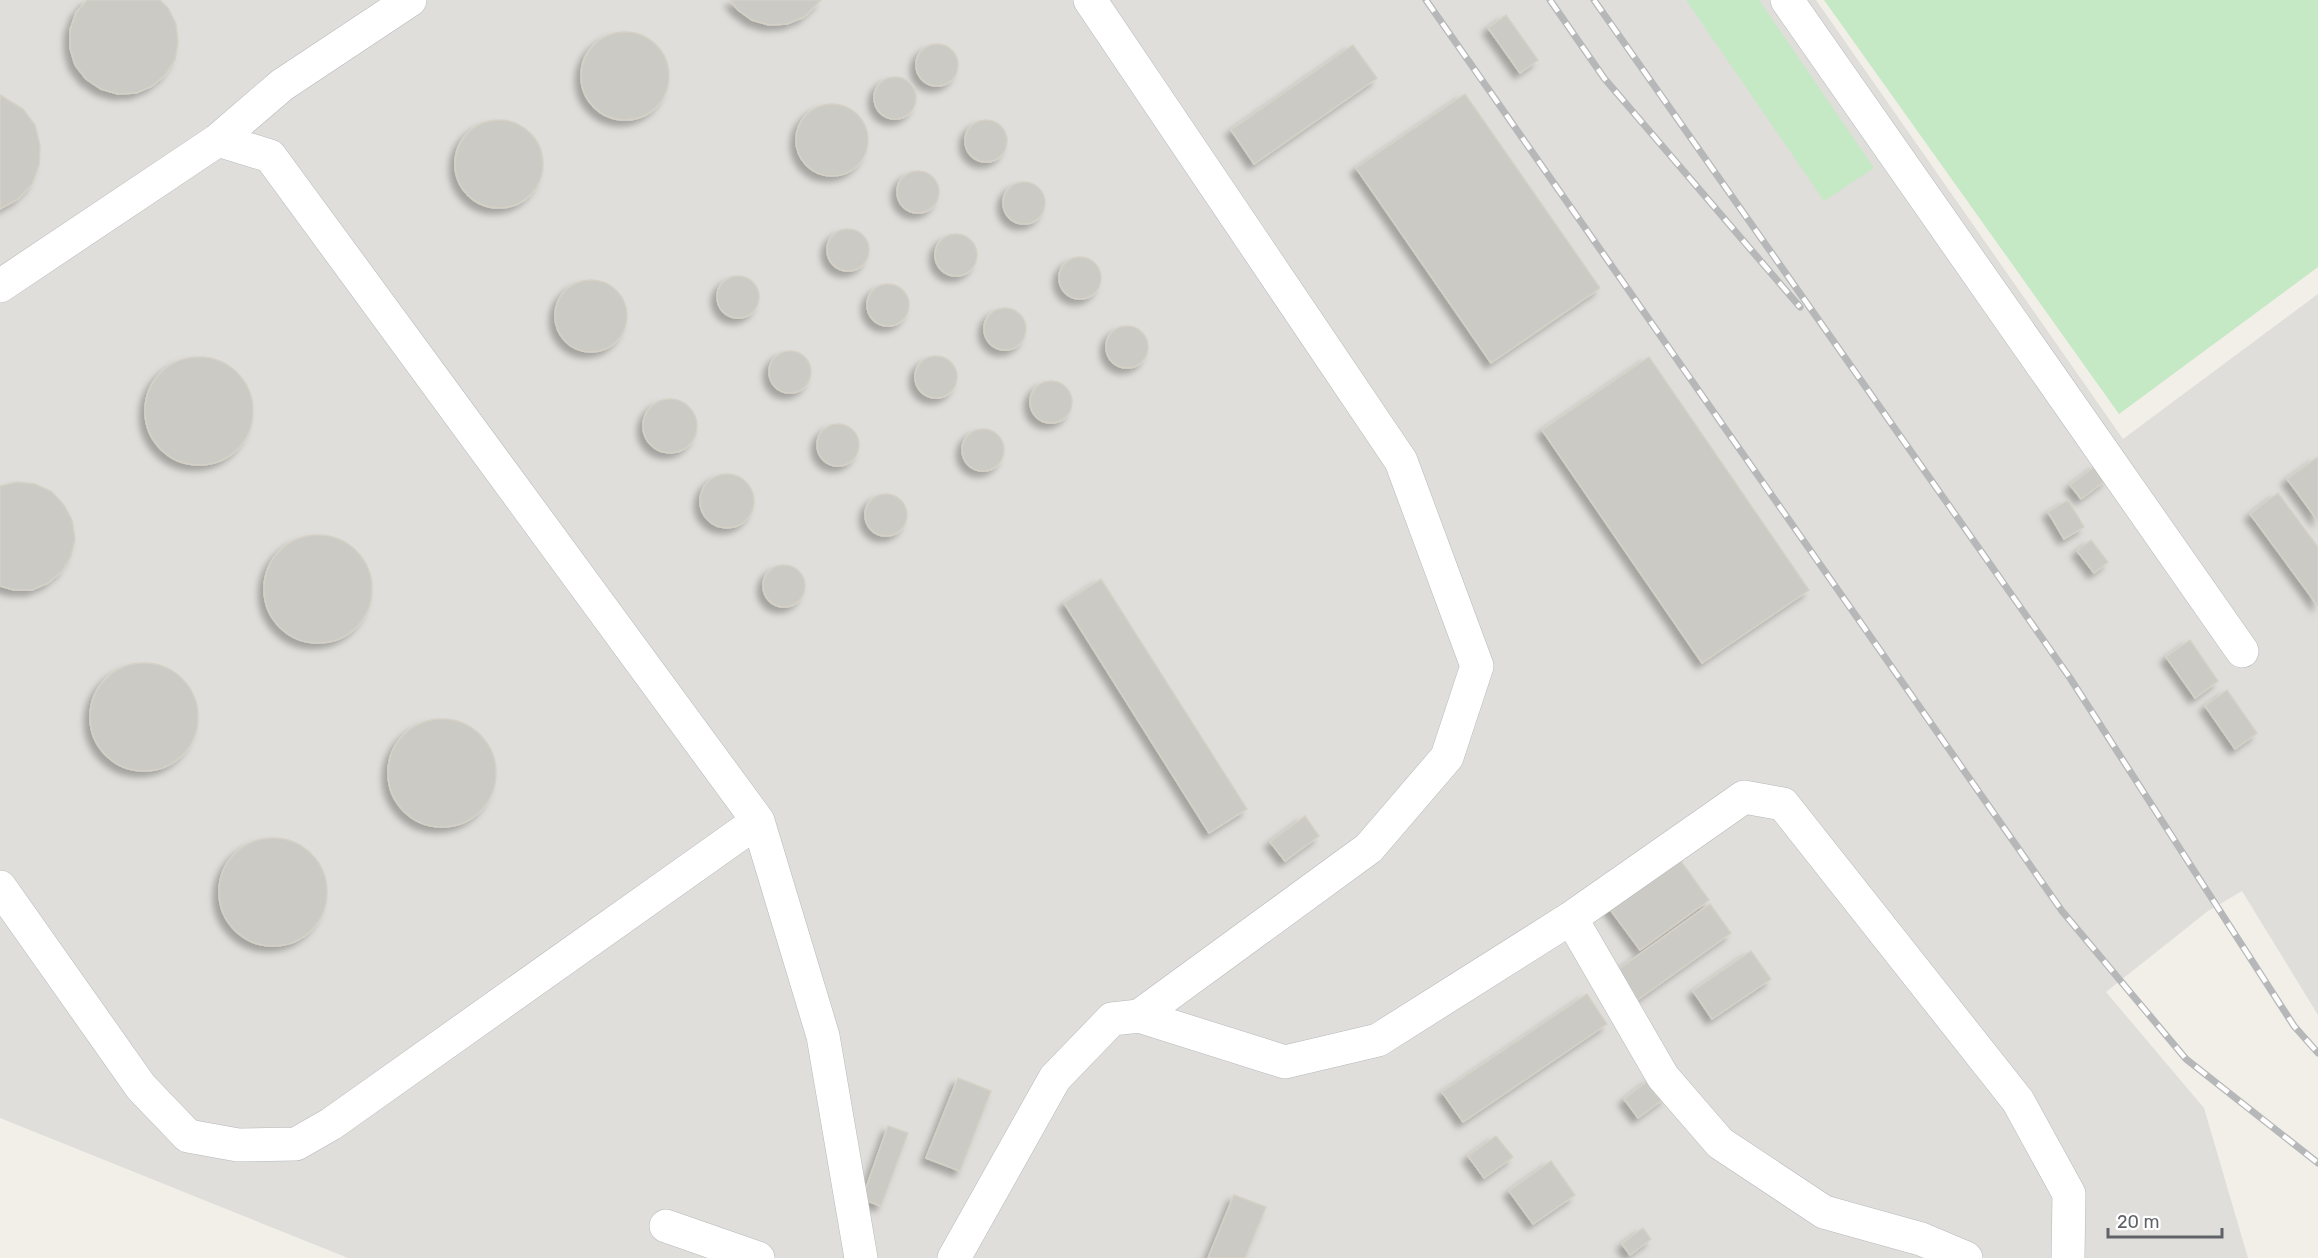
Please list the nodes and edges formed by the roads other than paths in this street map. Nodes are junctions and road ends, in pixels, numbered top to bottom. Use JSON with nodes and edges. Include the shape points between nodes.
{"nodes":[{"id":1,"x":410,"y":0,"type":"edge"},
{"id":2,"x":1090,"y":0,"type":"edge"},
{"id":3,"x":1787,"y":0,"type":"edge"},
{"id":4,"x":218,"y":140,"type":"junction"},
{"id":5,"x":0,"y":286,"type":"edge"},
{"id":6,"x":2242,"y":651,"type":"dead end"},
{"id":7,"x":758,"y":821,"type":"junction"},
{"id":8,"x":0,"y":887,"type":"edge"},
{"id":9,"x":1571,"y":918,"type":"junction"},
{"id":10,"x":1139,"y":1016,"type":"junction"},
{"id":11,"x":666,"y":1226,"type":"dead end"},
{"id":12,"x":758,"y":1258,"type":"edge"},
{"id":13,"x":861,"y":1258,"type":"edge"},
{"id":14,"x":954,"y":1258,"type":"edge"},
{"id":15,"x":1966,"y":1258,"type":"edge"},
{"id":16,"x":2068,"y":1258,"type":"edge"}],
"edges":[{"from":1,"to":4,"type":"lane","via":[[282,86]]},
{"from":2,"to":10,"type":"lane","via":[[1401,460],[1477,666],[1447,757],[1369,848]]},
{"from":3,"to":6,"type":"lane"},
{"from":4,"to":5,"type":"lane"},
{"from":4,"to":7,"type":"lane","via":[[270,156]]},
{"from":7,"to":8,"type":"lane","via":[[331,1124],[296,1144],[238,1146],[188,1136],[141,1087]]},
{"from":7,"to":13,"type":"lane","via":[[823,1036]]},
{"from":9,"to":10,"type":"lane","via":[[1378,1040],[1285,1062]]},
{"from":9,"to":15,"type":"lane","via":[[1663,1077],[1720,1143],[1824,1212],[1921,1239]]},
{"from":9,"to":16,"type":"lane","via":[[1744,797],[1784,804],[2018,1101],[2069,1194]]},
{"from":10,"to":14,"type":"lane","via":[[1112,1019],[1055,1078]]},
{"from":11,"to":12,"type":"lane"}]}
